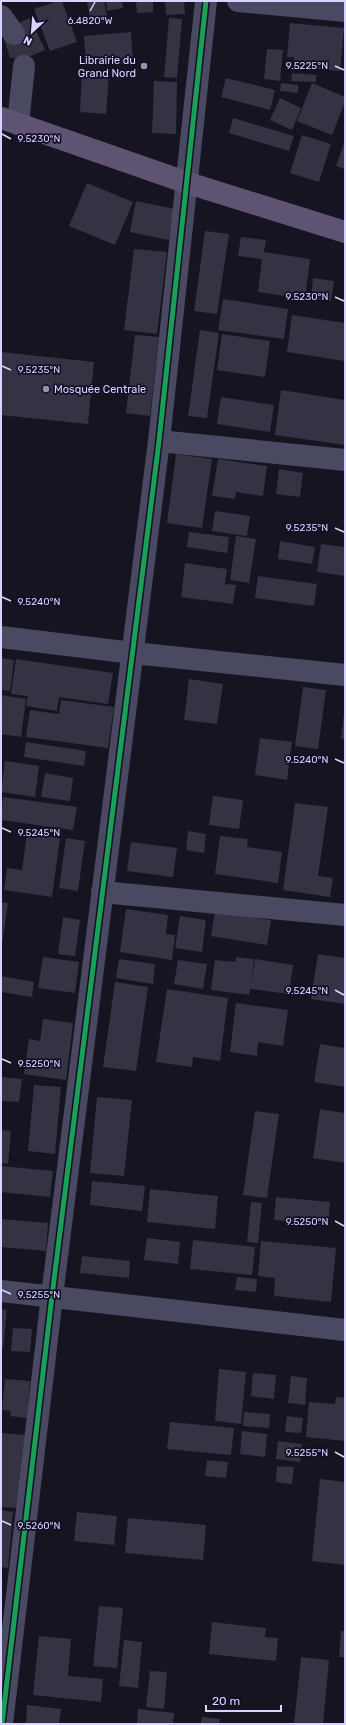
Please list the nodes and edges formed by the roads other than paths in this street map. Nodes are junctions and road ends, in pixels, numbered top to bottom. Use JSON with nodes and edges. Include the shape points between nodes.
{"nodes":[{"id":1,"x":206,"y":1,"type":"edge"},
{"id":2,"x":238,"y":1,"type":"edge"},
{"id":3,"x":345,"y":12,"type":"edge"},
{"id":4,"x":1,"y":16,"type":"edge"},
{"id":5,"x":14,"y":34,"type":"tunnel mouth"},
{"id":6,"x":24,"y":66,"type":"tunnel mouth"},
{"id":7,"x":9,"y":121,"type":"edge"},
{"id":8,"x":188,"y":183,"type":"junction"},
{"id":9,"x":345,"y":232,"type":"edge"},
{"id":10,"x":159,"y":441,"type":"junction"},
{"id":11,"x":345,"y":460,"type":"edge"},
{"id":12,"x":1,"y":637,"type":"edge"},
{"id":13,"x":133,"y":653,"type":"junction"},
{"id":14,"x":345,"y":675,"type":"edge"},
{"id":15,"x":102,"y":892,"type":"junction"},
{"id":16,"x":345,"y":915,"type":"edge"},
{"id":17,"x":1,"y":1291,"type":"edge"},
{"id":18,"x":52,"y":1296,"type":"junction"},
{"id":19,"x":345,"y":1330,"type":"edge"},
{"id":20,"x":2,"y":1724,"type":"edge"}],
"edges":[{"from":1,"to":8,"type":"street"},
{"from":2,"to":3,"type":"street"},
{"from":4,"to":5,"type":"street"},
{"from":6,"to":7,"type":"street"},
{"from":7,"to":8,"type":"main road"},
{"from":8,"to":9,"type":"main road"},
{"from":8,"to":10,"type":"street"},
{"from":10,"to":11,"type":"street"},
{"from":10,"to":13,"type":"street"},
{"from":12,"to":13,"type":"street"},
{"from":13,"to":14,"type":"street"},
{"from":13,"to":15,"type":"street"},
{"from":15,"to":16,"type":"street"},
{"from":15,"to":18,"type":"street"},
{"from":17,"to":18,"type":"street"},
{"from":18,"to":19,"type":"street"},
{"from":18,"to":20,"type":"street"}]}
